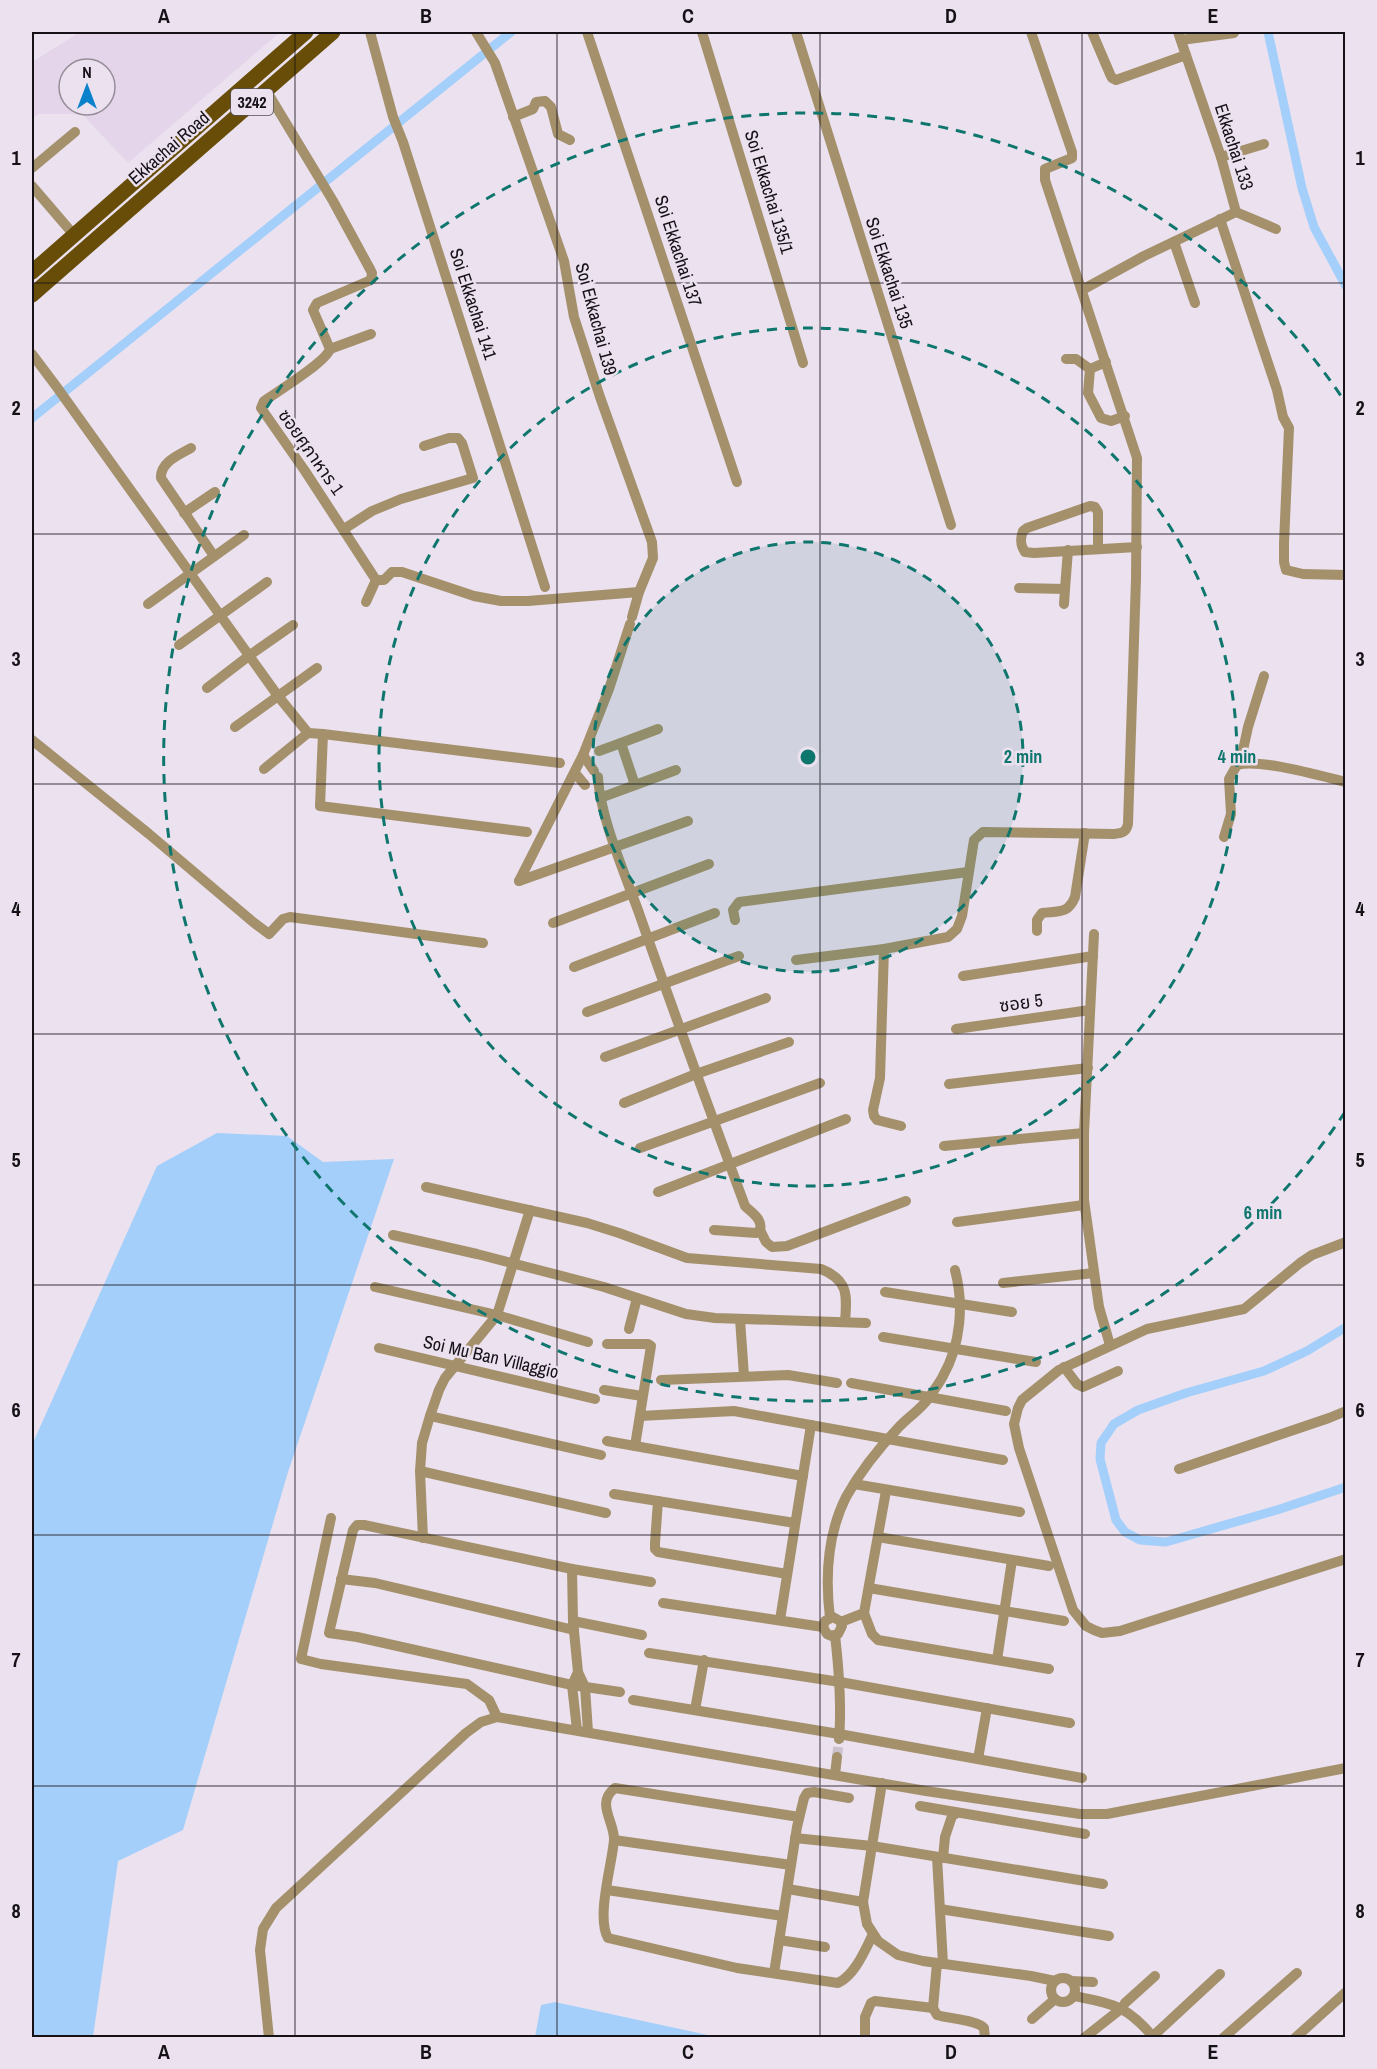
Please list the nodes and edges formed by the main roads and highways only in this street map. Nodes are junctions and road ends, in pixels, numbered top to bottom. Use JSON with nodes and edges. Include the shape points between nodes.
{"nodes":[{"id":1,"x":306,"y":32,"type":"edge"},
{"id":2,"x":333,"y":32,"type":"edge"},
{"id":3,"x":32,"y":272,"type":"edge"},
{"id":4,"x":32,"y":295,"type":"edge"}],
"edges":[{"from":1,"to":3,"type":"main road","name":"Ekkachai Road","number":"3242"},
{"from":2,"to":4,"type":"main road","name":"Ekkachai Road","number":"3242"}]}
